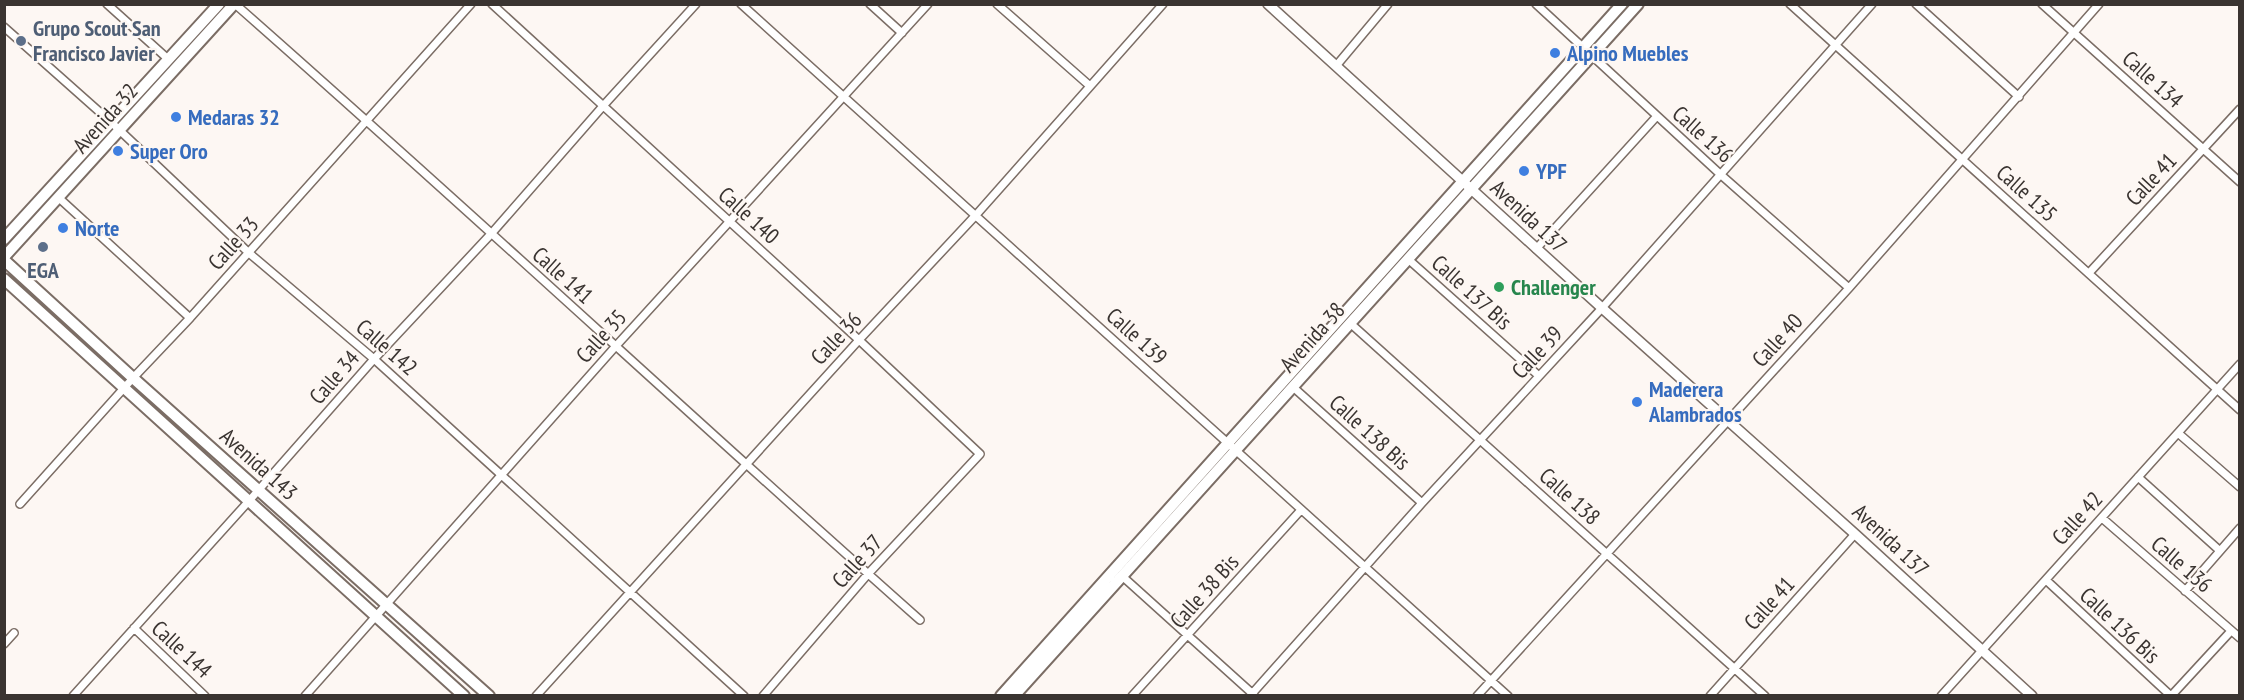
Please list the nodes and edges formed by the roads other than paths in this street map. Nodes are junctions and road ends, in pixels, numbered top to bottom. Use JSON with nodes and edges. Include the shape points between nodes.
{"nodes":[{"id":1,"x":107,"y":4,"type":"edge"},
{"id":2,"x":219,"y":4,"type":"edge"},
{"id":3,"x":235,"y":4,"type":"edge"},
{"id":4,"x":471,"y":4,"type":"edge"},
{"id":5,"x":492,"y":4,"type":"edge"},
{"id":6,"x":696,"y":4,"type":"edge"},
{"id":7,"x":741,"y":4,"type":"edge"},
{"id":8,"x":870,"y":4,"type":"edge"},
{"id":9,"x":928,"y":4,"type":"edge"},
{"id":10,"x":997,"y":4,"type":"edge"},
{"id":11,"x":1163,"y":4,"type":"edge"},
{"id":12,"x":1388,"y":4,"type":"edge"},
{"id":13,"x":1536,"y":4,"type":"edge"},
{"id":14,"x":1622,"y":4,"type":"edge"},
{"id":15,"x":1638,"y":4,"type":"edge"},
{"id":16,"x":1790,"y":4,"type":"edge"},
{"id":17,"x":1872,"y":4,"type":"edge"},
{"id":18,"x":1916,"y":4,"type":"edge"},
{"id":19,"x":2042,"y":4,"type":"edge"},
{"id":20,"x":2100,"y":4,"type":"edge"},
{"id":21,"x":1271,"y":5,"type":"edge"},
{"id":22,"x":4,"y":27,"type":"edge"},
{"id":23,"x":902,"y":33,"type":"junction"},
{"id":24,"x":2074,"y":33,"type":"junction"},
{"id":25,"x":1835,"y":45,"type":"junction"},
{"id":26,"x":1583,"y":48,"type":"junction"},
{"id":27,"x":1592,"y":57,"type":"junction"},
{"id":28,"x":168,"y":59,"type":"junction"},
{"id":29,"x":1336,"y":66,"type":"junction"},
{"id":30,"x":1090,"y":86,"type":"junction"},
{"id":31,"x":843,"y":96,"type":"junction"},
{"id":32,"x":2019,"y":97,"type":"junction"},
{"id":33,"x":603,"y":106,"type":"junction"},
{"id":34,"x":2240,"y":109,"type":"edge"},
{"id":35,"x":1657,"y":116,"type":"junction"},
{"id":36,"x":368,"y":120,"type":"junction"},
{"id":37,"x":116,"y":127,"type":"junction"},
{"id":38,"x":2204,"y":149,"type":"junction"},
{"id":39,"x":1963,"y":160,"type":"junction"},
{"id":40,"x":1720,"y":174,"type":"junction"},
{"id":41,"x":2240,"y":182,"type":"edge"},
{"id":42,"x":1468,"y":185,"type":"junction"},
{"id":43,"x":58,"y":198,"type":"junction"},
{"id":44,"x":976,"y":215,"type":"junction"},
{"id":45,"x":731,"y":222,"type":"junction"},
{"id":46,"x":490,"y":234,"type":"junction"},
{"id":47,"x":4,"y":239,"type":"edge"},
{"id":48,"x":1536,"y":249,"type":"junction"},
{"id":49,"x":249,"y":253,"type":"junction"},
{"id":50,"x":4,"y":259,"type":"edge"},
{"id":51,"x":1408,"y":259,"type":"junction"},
{"id":52,"x":2090,"y":273,"type":"junction"},
{"id":53,"x":4,"y":279,"type":"edge"},
{"id":54,"x":1849,"y":288,"type":"junction"},
{"id":55,"x":1602,"y":308,"type":"junction"},
{"id":56,"x":190,"y":318,"type":"junction"},
{"id":57,"x":1350,"y":323,"type":"junction"},
{"id":58,"x":859,"y":340,"type":"junction"},
{"id":59,"x":615,"y":347,"type":"junction"},
{"id":60,"x":374,"y":358,"type":"junction"},
{"id":61,"x":2240,"y":364,"type":"edge"},
{"id":62,"x":1539,"y":376,"type":"junction"},
{"id":63,"x":129,"y":382,"type":"junction"},
{"id":64,"x":1293,"y":387,"type":"junction"},
{"id":65,"x":2217,"y":390,"type":"junction"},
{"id":66,"x":2240,"y":410,"type":"edge"},
{"id":67,"x":1728,"y":420,"type":"junction"},
{"id":68,"x":2178,"y":433,"type":"junction"},
{"id":69,"x":1482,"y":440,"type":"junction"},
{"id":70,"x":1233,"y":446,"type":"junction"},
{"id":71,"x":980,"y":454,"type":"joint"},
{"id":72,"x":747,"y":463,"type":"junction"},
{"id":73,"x":502,"y":474,"type":"junction"},
{"id":74,"x":2138,"y":477,"type":"junction"},
{"id":75,"x":2240,"y":487,"type":"edge"},
{"id":76,"x":259,"y":490,"type":"junction"},
{"id":77,"x":248,"y":502,"type":"junction"},
{"id":78,"x":1422,"y":503,"type":"junction"},
{"id":79,"x":20,"y":504,"type":"dead end"},
{"id":80,"x":1301,"y":510,"type":"junction"},
{"id":81,"x":2102,"y":518,"type":"junction"},
{"id":82,"x":2240,"y":528,"type":"edge"},
{"id":83,"x":1855,"y":534,"type":"junction"},
{"id":84,"x":2219,"y":550,"type":"junction"},
{"id":85,"x":1607,"y":554,"type":"junction"},
{"id":86,"x":1365,"y":568,"type":"junction"},
{"id":87,"x":868,"y":574,"type":"junction"},
{"id":88,"x":1122,"y":576,"type":"junction"},
{"id":89,"x":2046,"y":580,"type":"junction"},
{"id":90,"x":629,"y":591,"type":"junction"},
{"id":91,"x":2185,"y":591,"type":"junction"},
{"id":92,"x":386,"y":603,"type":"junction"},
{"id":93,"x":376,"y":617,"type":"junction"},
{"id":94,"x":920,"y":620,"type":"dead end"},
{"id":95,"x":134,"y":628,"type":"junction"},
{"id":96,"x":2231,"y":631,"type":"junction"},
{"id":97,"x":14,"y":633,"type":"dead end"},
{"id":98,"x":1188,"y":635,"type":"junction"},
{"id":99,"x":2240,"y":638,"type":"edge"},
{"id":100,"x":4,"y":644,"type":"edge"},
{"id":101,"x":1982,"y":651,"type":"junction"},
{"id":102,"x":1735,"y":668,"type":"junction"},
{"id":103,"x":1491,"y":680,"type":"junction"},
{"id":104,"x":1252,"y":695,"type":"edge"},
{"id":105,"x":73,"y":696,"type":"edge"},
{"id":106,"x":205,"y":696,"type":"edge"},
{"id":107,"x":305,"y":696,"type":"edge"},
{"id":108,"x":464,"y":696,"type":"edge"},
{"id":109,"x":489,"y":696,"type":"edge"},
{"id":110,"x":536,"y":696,"type":"edge"},
{"id":111,"x":744,"y":696,"type":"edge"},
{"id":112,"x":763,"y":696,"type":"edge"},
{"id":113,"x":1001,"y":696,"type":"edge"},
{"id":114,"x":1014,"y":696,"type":"edge"},
{"id":115,"x":1132,"y":696,"type":"edge"},
{"id":116,"x":1477,"y":696,"type":"edge"},
{"id":117,"x":1508,"y":696,"type":"edge"},
{"id":118,"x":1710,"y":696,"type":"edge"},
{"id":119,"x":1765,"y":696,"type":"edge"},
{"id":120,"x":1941,"y":696,"type":"edge"},
{"id":121,"x":2032,"y":696,"type":"edge"},
{"id":122,"x":2171,"y":696,"type":"edge"}],
"edges":[{"from":1,"to":28,"type":"street"},
{"from":2,"to":28,"type":"main road","name":"Avenida 32"},
{"from":3,"to":36,"type":"street","name":"Calle 141"},
{"from":3,"to":37,"type":"main road","name":"Avenida 32"},
{"from":4,"to":36,"type":"street","name":"Calle 33"},
{"from":5,"to":33,"type":"street","name":"Calle 140"},
{"from":6,"to":33,"type":"street","name":"Calle 34"},
{"from":7,"to":31,"type":"street","name":"Calle 139"},
{"from":8,"to":23,"type":"street"},
{"from":9,"to":23,"type":"street","name":"Calle 35"},
{"from":10,"to":30,"type":"street"},
{"from":11,"to":30,"type":"street","name":"Calle 36"},
{"from":12,"to":29,"type":"street"},
{"from":13,"to":26,"type":"street","name":"Calle 136"},
{"from":14,"to":26,"type":"main road","name":"Avenida 38"},
{"from":15,"to":27,"type":"main road","name":"Avenida 38"},
{"from":16,"to":25,"type":"street","name":"Calle 135"},
{"from":17,"to":25,"type":"street","name":"Calle 39"},
{"from":18,"to":32,"type":"street"},
{"from":19,"to":24,"type":"street","name":"Calle 134"},
{"from":20,"to":24,"type":"street","name":"Calle 40"},
{"from":21,"to":29,"type":"street","name":"Avenida 137"},
{"from":22,"to":37,"type":"street","name":"Calle 142"},
{"from":23,"to":31,"type":"street","name":"Calle 35"},
{"from":24,"to":32,"type":"street","name":"Calle 40"},
{"from":24,"to":38,"type":"street","name":"Calle 134"},
{"from":25,"to":39,"type":"street","name":"Calle 135"},
{"from":25,"to":40,"type":"street","name":"Calle 39"},
{"from":26,"to":27,"type":"street","name":"Calle 136"},
{"from":26,"to":42,"type":"main road","name":"Avenida 38"},
{"from":27,"to":35,"type":"street","name":"Calle 136"},
{"from":27,"to":42,"type":"main road","name":"Avenida 38"},
{"from":28,"to":37,"type":"main road","name":"Avenida 32"},
{"from":29,"to":42,"type":"street","name":"Avenida 137"},
{"from":30,"to":44,"type":"street","name":"Calle 36"},
{"from":31,"to":44,"type":"street","name":"Calle 139"},
{"from":31,"to":45,"type":"street","name":"Calle 35"},
{"from":32,"to":39,"type":"street","name":"Calle 40"},
{"from":33,"to":45,"type":"street","name":"Calle 140"},
{"from":33,"to":46,"type":"street","name":"Calle 34"},
{"from":34,"to":38,"type":"street","name":"Calle 41"},
{"from":35,"to":40,"type":"street","name":"Calle 136"},
{"from":35,"to":48,"type":"street"},
{"from":36,"to":46,"type":"street","name":"Calle 141"},
{"from":36,"to":49,"type":"street","name":"Calle 33"},
{"from":37,"to":43,"type":"main road","name":"Avenida 32"},
{"from":37,"to":47,"type":"main road","name":"Avenida 32"},
{"from":37,"to":49,"type":"street","name":"Calle 142"},
{"from":38,"to":41,"type":"street","name":"Calle 134"},
{"from":38,"to":52,"type":"street","name":"Calle 41"},
{"from":39,"to":52,"type":"street","name":"Calle 135"},
{"from":39,"to":54,"type":"street","name":"Calle 40"},
{"from":40,"to":54,"type":"street","name":"Calle 136"},
{"from":40,"to":55,"type":"street","name":"Calle 39"},
{"from":42,"to":48,"type":"street","name":"Avenida 137"},
{"from":42,"to":51,"type":"main road","name":"Avenida 38"},
{"from":42,"to":70,"type":"main road","name":"Avenida 38"},
{"from":43,"to":50,"type":"main road","name":"Avenida 32"},
{"from":43,"to":56,"type":"street"},
{"from":44,"to":58,"type":"street","name":"Calle 36"},
{"from":44,"to":70,"type":"street","name":"Calle 139"},
{"from":45,"to":58,"type":"street","name":"Calle 140"},
{"from":45,"to":59,"type":"street","name":"Calle 35"},
{"from":46,"to":59,"type":"street","name":"Calle 141"},
{"from":46,"to":60,"type":"street","name":"Calle 34"},
{"from":48,"to":55,"type":"street","name":"Avenida 137"},
{"from":49,"to":56,"type":"street","name":"Calle 33"},
{"from":49,"to":60,"type":"street","name":"Calle 142"},
{"from":50,"to":63,"type":"main road","name":"Avenida 143"},
{"from":51,"to":57,"type":"main road","name":"Avenida 38"},
{"from":51,"to":62,"type":"street","name":"Calle 137 Bis"},
{"from":52,"to":65,"type":"street","name":"Calle 135"},
{"from":53,"to":63,"type":"main road","name":"Avenida 143"},
{"from":54,"to":67,"type":"street","name":"Calle 40"},
{"from":55,"to":62,"type":"street","name":"Calle 39"},
{"from":55,"to":67,"type":"street","name":"Avenida 137"},
{"from":56,"to":63,"type":"street","name":"Calle 33"},
{"from":57,"to":64,"type":"main road","name":"Avenida 38"},
{"from":57,"to":69,"type":"street","name":"Calle 138"},
{"from":58,"to":71,"type":"street","name":"Calle 140"},
{"from":58,"to":72,"type":"street","name":"Calle 36"},
{"from":59,"to":72,"type":"street","name":"Calle 141"},
{"from":59,"to":73,"type":"street","name":"Calle 35"},
{"from":60,"to":73,"type":"street","name":"Calle 142"},
{"from":60,"to":76,"type":"street","name":"Calle 34"},
{"from":61,"to":65,"type":"street","name":"Calle 42"},
{"from":62,"to":69,"type":"street","name":"Calle 39"},
{"from":63,"to":76,"type":"main road","name":"Avenida 143"},
{"from":63,"to":77,"type":"main road","name":"Avenida 143"},
{"from":63,"to":79,"type":"street","name":"Calle 33"},
{"from":64,"to":70,"type":"main road","name":"Avenida 38"},
{"from":64,"to":78,"type":"street","name":"Calle 138 Bis"},
{"from":65,"to":66,"type":"street","name":"Calle 135"},
{"from":65,"to":68,"type":"street","name":"Calle 42"},
{"from":67,"to":83,"type":"street","name":"Avenida 137"},
{"from":67,"to":85,"type":"street","name":"Calle 40"},
{"from":68,"to":74,"type":"street","name":"Calle 42"},
{"from":68,"to":75,"type":"street"},
{"from":69,"to":78,"type":"street","name":"Calle 39"},
{"from":69,"to":85,"type":"street","name":"Calle 138"},
{"from":70,"to":80,"type":"street","name":"Calle 139"},
{"from":70,"to":88,"type":"main road","name":"Avenida 38"},
{"from":70,"to":113,"type":"main road","name":"Avenida 38"},
{"from":71,"to":87,"type":"street","name":"Calle 37"},
{"from":72,"to":87,"type":"street","name":"Calle 141"},
{"from":72,"to":90,"type":"street","name":"Calle 36"},
{"from":73,"to":90,"type":"street","name":"Calle 142"},
{"from":73,"to":92,"type":"street","name":"Calle 35"},
{"from":74,"to":81,"type":"street","name":"Calle 42"},
{"from":74,"to":84,"type":"street"},
{"from":76,"to":77,"type":"street","name":"Calle 34"},
{"from":76,"to":92,"type":"main road","name":"Avenida 143"},
{"from":77,"to":93,"type":"main road","name":"Avenida 143"},
{"from":77,"to":95,"type":"street","name":"Calle 34"},
{"from":78,"to":86,"type":"street","name":"Calle 39"},
{"from":80,"to":86,"type":"street","name":"Calle 139"},
{"from":80,"to":98,"type":"street","name":"Calle 38 Bis"},
{"from":81,"to":89,"type":"street","name":"Calle 42"},
{"from":81,"to":91,"type":"street","name":"Calle 136"},
{"from":82,"to":84,"type":"street"},
{"from":83,"to":101,"type":"street","name":"Avenida 137"},
{"from":83,"to":102,"type":"street","name":"Calle 41"},
{"from":84,"to":91,"type":"street"},
{"from":85,"to":102,"type":"street","name":"Calle 138"},
{"from":85,"to":103,"type":"street","name":"Calle 40"},
{"from":86,"to":103,"type":"street","name":"Calle 139"},
{"from":86,"to":104,"type":"street","name":"Calle 39"},
{"from":87,"to":94,"type":"street","name":"Calle 141"},
{"from":87,"to":112,"type":"street","name":"Calle 37"},
{"from":88,"to":98,"type":"street"},
{"from":88,"to":114,"type":"main road","name":"Avenida 38"},
{"from":89,"to":101,"type":"street","name":"Calle 42"},
{"from":89,"to":122,"type":"street","name":"Calle 136 Bis"},
{"from":90,"to":110,"type":"street","name":"Calle 36"},
{"from":90,"to":111,"type":"street","name":"Calle 142"},
{"from":91,"to":96,"type":"street","name":"Calle 136"},
{"from":92,"to":93,"type":"street","name":"Calle 35"},
{"from":92,"to":109,"type":"main road","name":"Avenida 143"},
{"from":93,"to":107,"type":"street","name":"Calle 35"},
{"from":93,"to":108,"type":"main road","name":"Avenida 143"},
{"from":95,"to":105,"type":"street","name":"Calle 34"},
{"from":95,"to":106,"type":"street","name":"Calle 144"},
{"from":96,"to":99,"type":"street","name":"Calle 136"},
{"from":96,"to":122,"type":"street"},
{"from":97,"to":100,"type":"street"},
{"from":98,"to":104,"type":"street"},
{"from":98,"to":115,"type":"street","name":"Calle 38 Bis"},
{"from":101,"to":120,"type":"street","name":"Calle 42"},
{"from":101,"to":121,"type":"street","name":"Avenida 137"},
{"from":102,"to":118,"type":"street","name":"Calle 41"},
{"from":102,"to":119,"type":"street","name":"Calle 138"},
{"from":103,"to":116,"type":"street","name":"Calle 40"},
{"from":103,"to":117,"type":"street","name":"Calle 139"}]}
